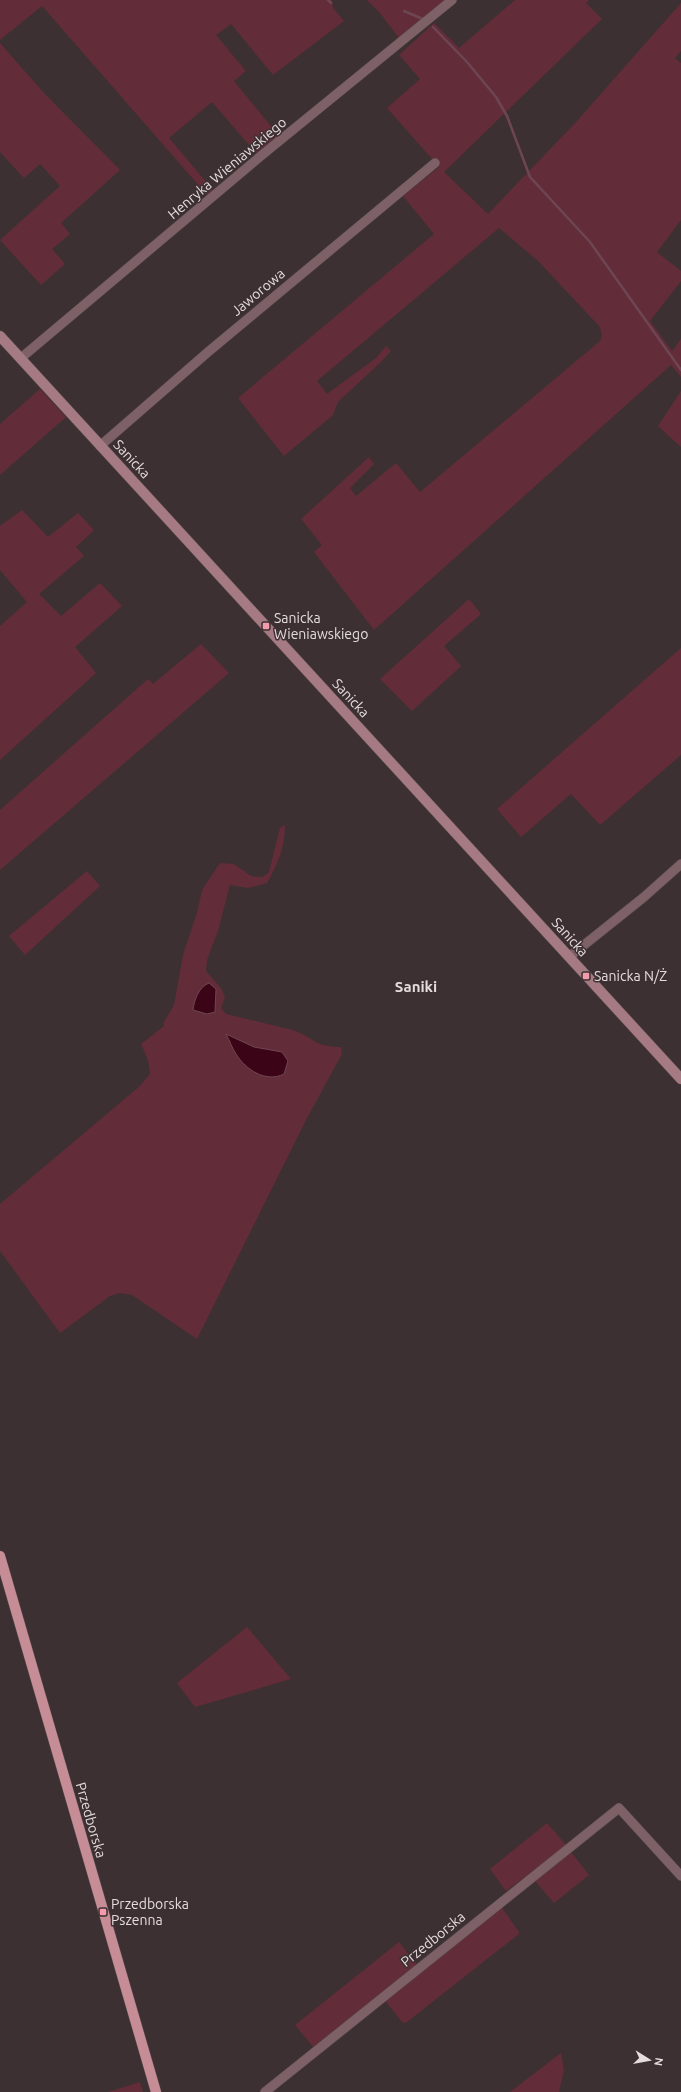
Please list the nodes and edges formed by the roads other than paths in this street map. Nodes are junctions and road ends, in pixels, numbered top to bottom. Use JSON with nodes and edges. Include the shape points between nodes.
{"nodes":[{"id":1,"x":452,"y":0,"type":"edge"},
{"id":2,"x":435,"y":163,"type":"dead end"},
{"id":3,"x":0,"y":336,"type":"edge"},
{"id":4,"x":20,"y":358,"type":"junction"},
{"id":5,"x":100,"y":446,"type":"junction"},
{"id":6,"x":681,"y":864,"type":"edge"},
{"id":7,"x":569,"y":958,"type":"junction"},
{"id":8,"x":681,"y":1079,"type":"edge"},
{"id":9,"x":0,"y":1556,"type":"edge"},
{"id":10,"x":681,"y":1876,"type":"edge"},
{"id":11,"x":156,"y":2092,"type":"edge"},
{"id":12,"x":265,"y":2092,"type":"edge"}],
"edges":[{"from":1,"to":4,"type":"street","name":"Henryka Wieniawskiego"},
{"from":2,"to":5,"type":"street","name":"Jaworowa","via":[[208,352]]},
{"from":3,"to":4,"type":"street","name":"Sanicka"},
{"from":4,"to":5,"type":"street","name":"Sanicka"},
{"from":5,"to":7,"type":"street","name":"Sanicka"},
{"from":6,"to":7,"type":"street"},
{"from":7,"to":8,"type":"street","name":"Sanicka"},
{"from":9,"to":11,"type":"main road","name":"Przedborska"},
{"from":10,"to":12,"type":"street","name":"Przedborska","via":[[619,1808]]}]}
